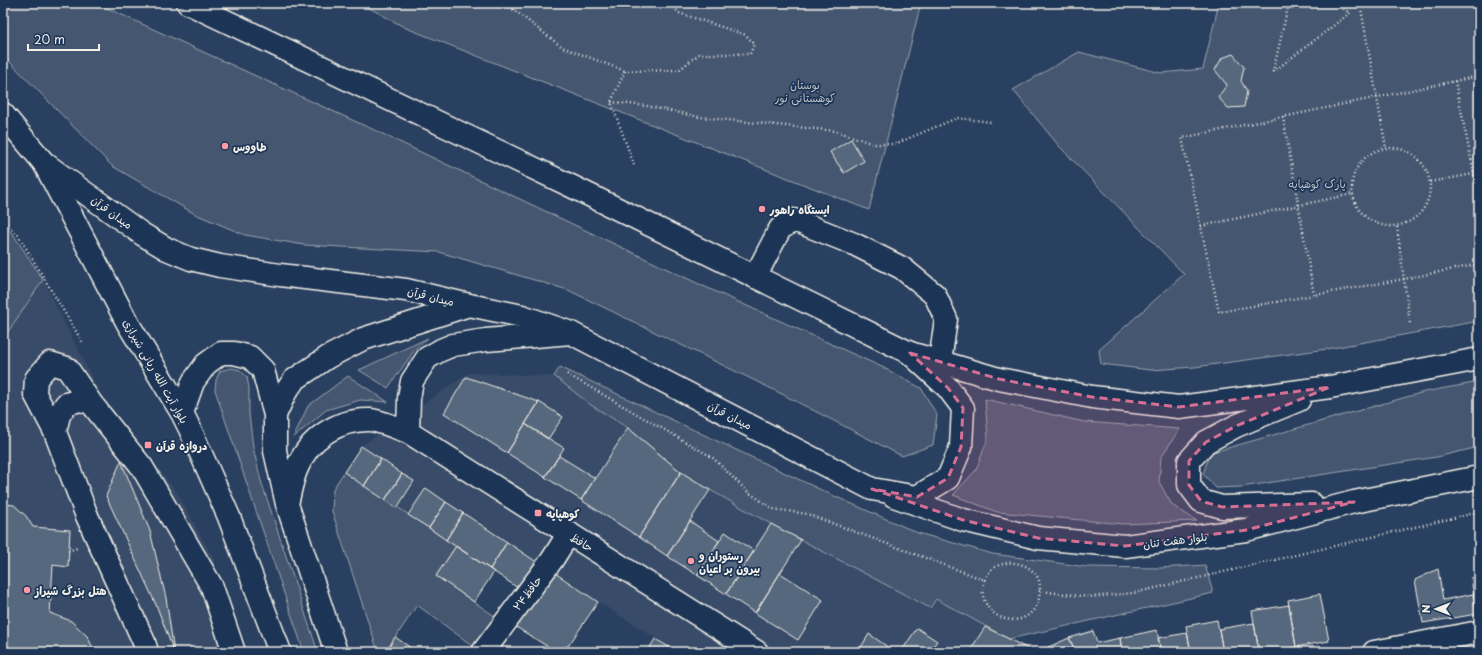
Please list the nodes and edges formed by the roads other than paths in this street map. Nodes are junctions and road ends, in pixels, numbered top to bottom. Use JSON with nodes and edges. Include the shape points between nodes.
{"nodes":[{"id":1,"x":188,"y":3,"type":"edge"},
{"id":2,"x":3,"y":114,"type":"edge"},
{"id":3,"x":44,"y":163,"type":"junction"},
{"id":4,"x":755,"y":277,"type":"junction"},
{"id":5,"x":469,"y":305,"type":"junction"},
{"id":6,"x":571,"y":333,"type":"junction"},
{"id":7,"x":910,"y":353,"type":"junction"},
{"id":8,"x":1479,"y":359,"type":"edge"},
{"id":9,"x":940,"y":362,"type":"junction"},
{"id":10,"x":1330,"y":387,"type":"junction"},
{"id":11,"x":91,"y":403,"type":"junction"},
{"id":12,"x":182,"y":413,"type":"junction"},
{"id":13,"x":275,"y":415,"type":"junction"},
{"id":14,"x":55,"y":432,"type":"junction"},
{"id":15,"x":408,"y":432,"type":"junction"},
{"id":16,"x":1479,"y":477,"type":"edge"},
{"id":17,"x":872,"y":489,"type":"junction"},
{"id":18,"x":1354,"y":502,"type":"junction"},
{"id":19,"x":287,"y":504,"type":"junction"},
{"id":20,"x":569,"y":533,"type":"junction"},
{"id":21,"x":1479,"y":632,"type":"edge"},
{"id":22,"x":1413,"y":648,"type":"edge"},
{"id":23,"x":146,"y":652,"type":"edge"},
{"id":24,"x":234,"y":652,"type":"edge"},
{"id":25,"x":280,"y":652,"type":"edge"},
{"id":26,"x":336,"y":652,"type":"edge"},
{"id":27,"x":484,"y":652,"type":"edge"},
{"id":28,"x":757,"y":652,"type":"edge"},
{"id":29,"x":1374,"y":652,"type":"edge"}],
"edges":[{"from":1,"to":4,"type":"main road"},
{"from":2,"to":3,"type":"main road","name":"میدان قرآن"},
{"from":3,"to":5,"type":"main road","name":"میدان قرآن","via":[[142,234],[191,259],[280,275],[406,290]]},
{"from":3,"to":12,"type":"main road","name":"بلوار آیت الله ربانی شیرازی","via":[[127,322]]},
{"from":4,"to":7,"type":"main road"},
{"from":4,"to":9,"type":"main road","via":[[780,229],[794,220],[854,244],[902,268],[935,295],[946,319]]},
{"from":5,"to":6,"type":"main road","name":"میدان قرآن","via":[[522,316]]},
{"from":5,"to":13,"type":"main road","via":[[363,339],[328,357],[294,380]]},
{"from":6,"to":15,"type":"main road","via":[[486,340],[453,345],[440,350],[428,358],[412,381]]},
{"from":6,"to":17,"type":"main road","name":"میدان قرآن"},
{"from":7,"to":9,"type":"main road"},
{"from":7,"to":17,"type":"main road","via":[[948,388],[963,408],[961,447],[948,478],[917,497]]},
{"from":8,"to":10,"type":"main road"},
{"from":9,"to":10,"type":"main road","via":[[998,379],[1092,397],[1179,407]]},
{"from":10,"to":18,"type":"main road","via":[[1236,426],[1206,442],[1189,461],[1189,485],[1201,501],[1222,507]]},
{"from":11,"to":14,"type":"main road","via":[[80,400],[66,404],[58,416]]},
{"from":11,"to":14,"type":"main road","via":[[67,368],[50,363],[36,379],[35,394]]},
{"from":11,"to":24,"type":"main road","via":[[142,467],[212,587]]},
{"from":12,"to":13,"type":"main road","via":[[193,382],[206,364],[221,353],[234,353],[250,357],[263,370]]},
{"from":12,"to":25,"type":"main road","name":"بلوار آیت الله ربانی شیرازی","via":[[229,517]]},
{"from":13,"to":19,"type":"main road","via":[[275,451]]},
{"from":14,"to":23,"type":"main road","via":[[87,516],[144,642]]},
{"from":15,"to":19,"type":"main road","name":"حافظ","via":[[371,420],[351,421],[327,430],[308,447],[297,468]]},
{"from":15,"to":20,"type":"main road","name":"حافظ"},
{"from":16,"to":18,"type":"main road","name":"بلوار هفت تنان"},
{"from":17,"to":18,"type":"main road","name":"بلوار هفت تنان","via":[[962,520],[1038,538],[1126,546],[1246,530]]},
{"from":19,"to":26,"type":"main road"},
{"from":20,"to":27,"type":"main road","name":"حافظ۲۴"},
{"from":20,"to":28,"type":"main road","name":"حافظ"},
{"from":21,"to":22,"type":"main road"},
{"from":22,"to":29,"type":"main road"}]}
